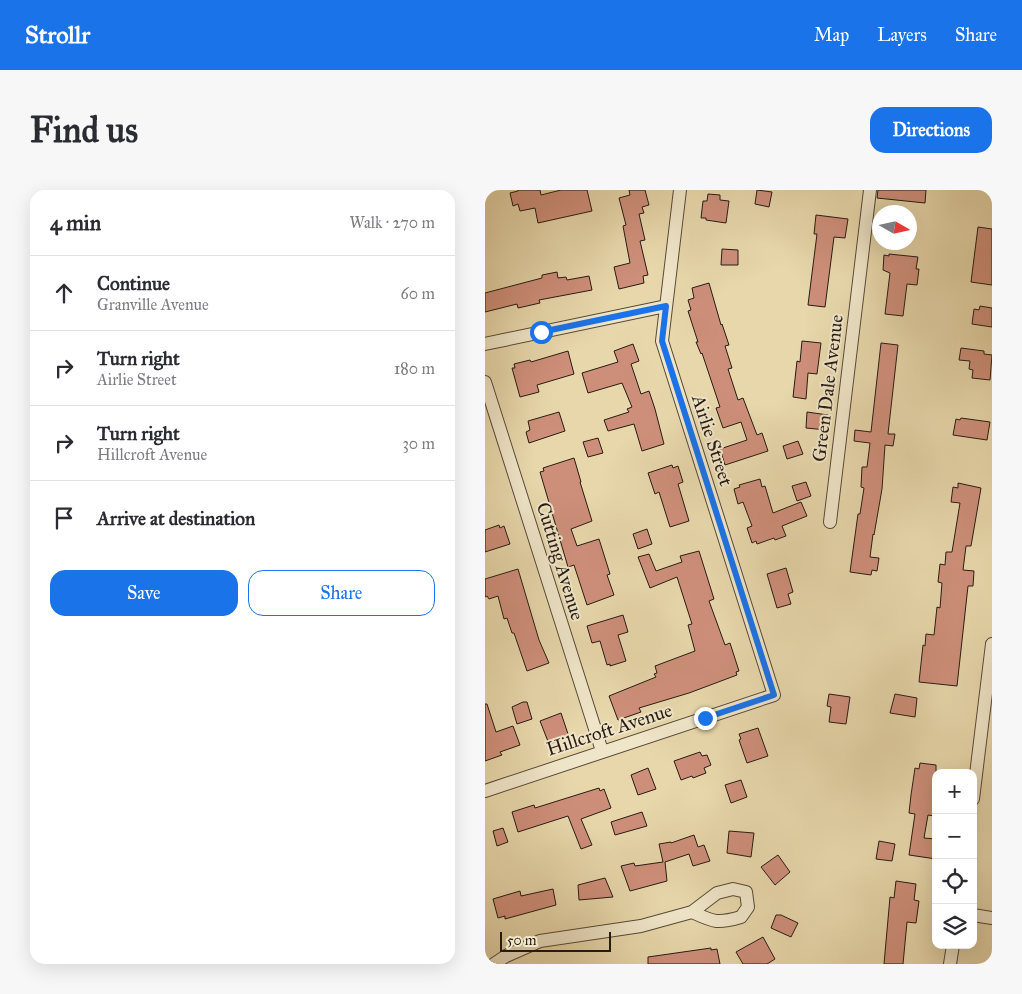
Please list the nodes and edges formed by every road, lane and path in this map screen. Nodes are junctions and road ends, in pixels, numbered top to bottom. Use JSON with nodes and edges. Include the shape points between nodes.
{"nodes":[{"id":1,"x":680,"y":190,"type":"edge"},
{"id":2,"x":871,"y":190,"type":"edge"},
{"id":3,"x":666,"y":306,"type":"junction"},
{"id":4,"x":485,"y":344,"type":"edge"},
{"id":5,"x":485,"y":382,"type":"edge"},
{"id":6,"x":830,"y":522,"type":"dead end"},
{"id":7,"x":992,"y":644,"type":"edge"},
{"id":8,"x":774,"y":695,"type":"joint"},
{"id":9,"x":602,"y":751,"type":"junction"},
{"id":10,"x":977,"y":771,"type":"edge"},
{"id":11,"x":485,"y":791,"type":"edge"},
{"id":12,"x":692,"y":912,"type":"dead end"},
{"id":13,"x":977,"y":916,"type":"edge"},
{"id":14,"x":992,"y":918,"type":"edge"},
{"id":15,"x":953,"y":949,"type":"edge"},
{"id":16,"x":494,"y":964,"type":"edge"},
{"id":17,"x":951,"y":964,"type":"edge"}],
"edges":[{"from":1,"to":3,"type":"street","name":"Airlie Street"},
{"from":2,"to":6,"type":"street","name":"Green Dale Avenue"},
{"from":3,"to":4,"type":"street"},
{"from":3,"to":8,"type":"street","name":"Airlie Street","via":[[662,341]]},
{"from":5,"to":9,"type":"street","name":"Cutting Avenue"},
{"from":7,"to":10,"type":"street"},
{"from":8,"to":9,"type":"street","name":"Hillcroft Avenue"},
{"from":9,"to":11,"type":"street","name":"Hillcroft Avenue"},
{"from":12,"to":16,"type":"street","via":[[641,926],[540,941]]},
{"from":13,"to":14,"type":"street"},
{"from":15,"to":17,"type":"street"}]}
